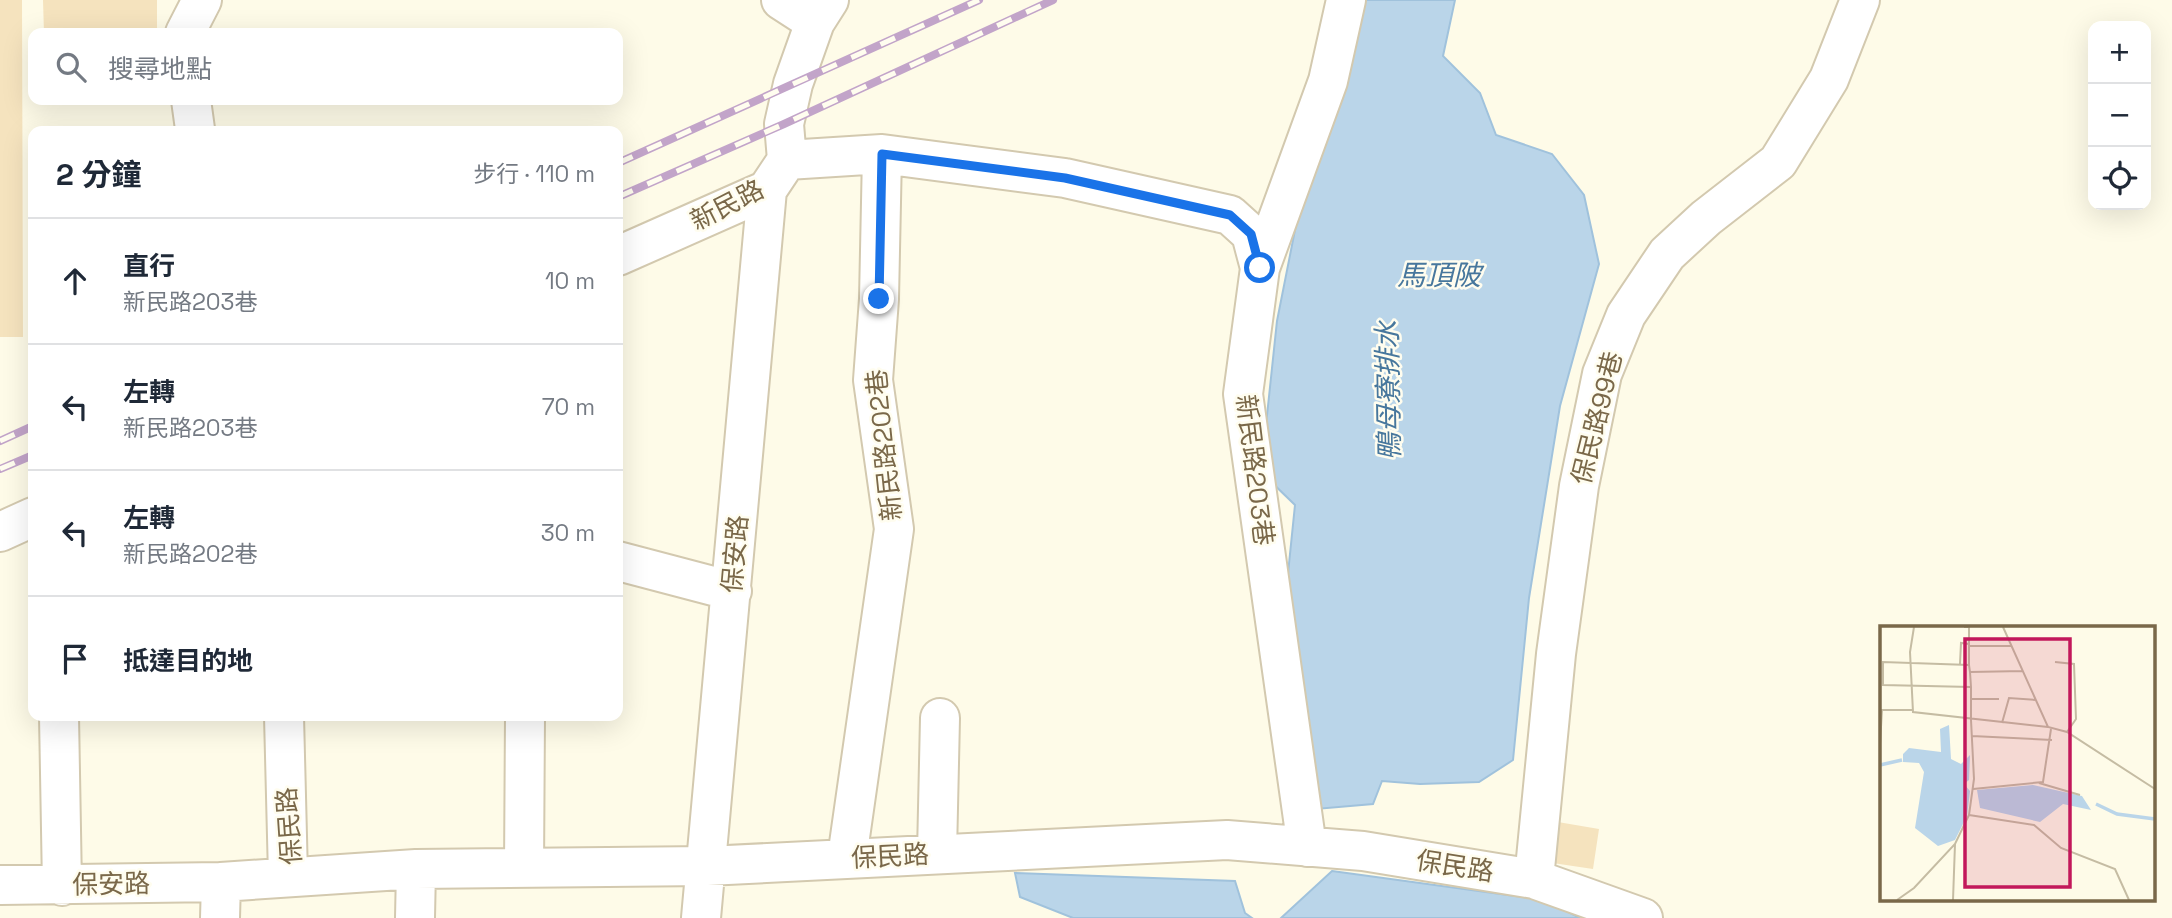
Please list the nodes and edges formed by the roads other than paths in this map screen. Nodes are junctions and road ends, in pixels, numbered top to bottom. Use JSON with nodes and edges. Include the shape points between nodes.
{"nodes":[{"id":1,"x":202,"y":0,"type":"edge"},
{"id":2,"x":781,"y":0,"type":"edge"},
{"id":3,"x":1346,"y":0,"type":"edge"},
{"id":4,"x":1860,"y":0,"type":"edge"},
{"id":5,"x":822,"y":11,"type":"edge"},
{"id":6,"x":188,"y":28,"type":"edge"},
{"id":7,"x":882,"y":154,"type":"junction"},
{"id":8,"x":777,"y":175,"type":"junction"},
{"id":9,"x":623,"y":253,"type":"edge"},
{"id":10,"x":1260,"y":268,"type":"junction"},
{"id":11,"x":28,"y":519,"type":"edge"},
{"id":12,"x":0,"y":532,"type":"edge"},
{"id":13,"x":623,"y":562,"type":"edge"},
{"id":14,"x":732,"y":591,"type":"junction"},
{"id":15,"x":940,"y":718,"type":"dead end"},
{"id":16,"x":59,"y":721,"type":"edge"},
{"id":17,"x":284,"y":721,"type":"edge"},
{"id":18,"x":525,"y":721,"type":"edge"},
{"id":19,"x":1307,"y":846,"type":"junction"},
{"id":20,"x":937,"y":853,"type":"junction"},
{"id":21,"x":847,"y":858,"type":"junction"},
{"id":22,"x":707,"y":866,"type":"junction"},
{"id":23,"x":524,"y":868,"type":"junction"},
{"id":24,"x":416,"y":869,"type":"junction"},
{"id":25,"x":288,"y":876,"type":"junction"},
{"id":26,"x":1534,"y":879,"type":"junction"},
{"id":27,"x":0,"y":885,"type":"edge"},
{"id":28,"x":46,"y":896,"type":"edge"},
{"id":29,"x":220,"y":900,"type":"edge"},
{"id":30,"x":415,"y":918,"type":"edge"},
{"id":31,"x":701,"y":918,"type":"edge"},
{"id":32,"x":1643,"y":918,"type":"edge"}],
"edges":[{"from":1,"to":6,"type":"street"},
{"from":2,"to":5,"type":"street"},
{"from":3,"to":10,"type":"street","via":[[1328,82]]},
{"from":4,"to":26,"type":"street","name":"保民路99巷","via":[[1829,79],[1778,162],[1667,254],[1626,315],[1602,374],[1579,486],[1556,654]]},
{"from":5,"to":8,"type":"street","name":"新民路","via":[[793,84]]},
{"from":7,"to":8,"type":"street","name":"新民路203巷"},
{"from":7,"to":10,"type":"street","name":"新民路203巷","via":[[1065,178],[1230,215],[1251,234]]},
{"from":7,"to":21,"type":"street","name":"新民路202巷","via":[[873,380],[894,529]]},
{"from":8,"to":9,"type":"street","name":"新民路"},
{"from":8,"to":14,"type":"street","name":"保安路"},
{"from":10,"to":19,"type":"street","name":"新民路203巷","via":[[1243,394]]},
{"from":11,"to":12,"type":"street"},
{"from":13,"to":14,"type":"street"},
{"from":14,"to":22,"type":"street","name":"保安路"},
{"from":15,"to":20,"type":"street"},
{"from":16,"to":28,"type":"street"},
{"from":17,"to":25,"type":"street","name":"保民路"},
{"from":18,"to":23,"type":"street"},
{"from":19,"to":20,"type":"street","name":"保民路","via":[[1227,840]]},
{"from":19,"to":26,"type":"street","name":"保民路"},
{"from":20,"to":21,"type":"street","name":"保民路"},
{"from":21,"to":22,"type":"street","name":"保民路"},
{"from":22,"to":23,"type":"street","name":"保民路"},
{"from":22,"to":31,"type":"street","name":"保安路"},
{"from":23,"to":24,"type":"street","name":"保民路"},
{"from":24,"to":25,"type":"street","name":"保民路"},
{"from":24,"to":30,"type":"street"},
{"from":25,"to":29,"type":"street","name":"保安路"},
{"from":26,"to":32,"type":"street","name":"保民路"},
{"from":27,"to":28,"type":"street","name":"保安路"},
{"from":28,"to":29,"type":"street","name":"保安路"}]}
